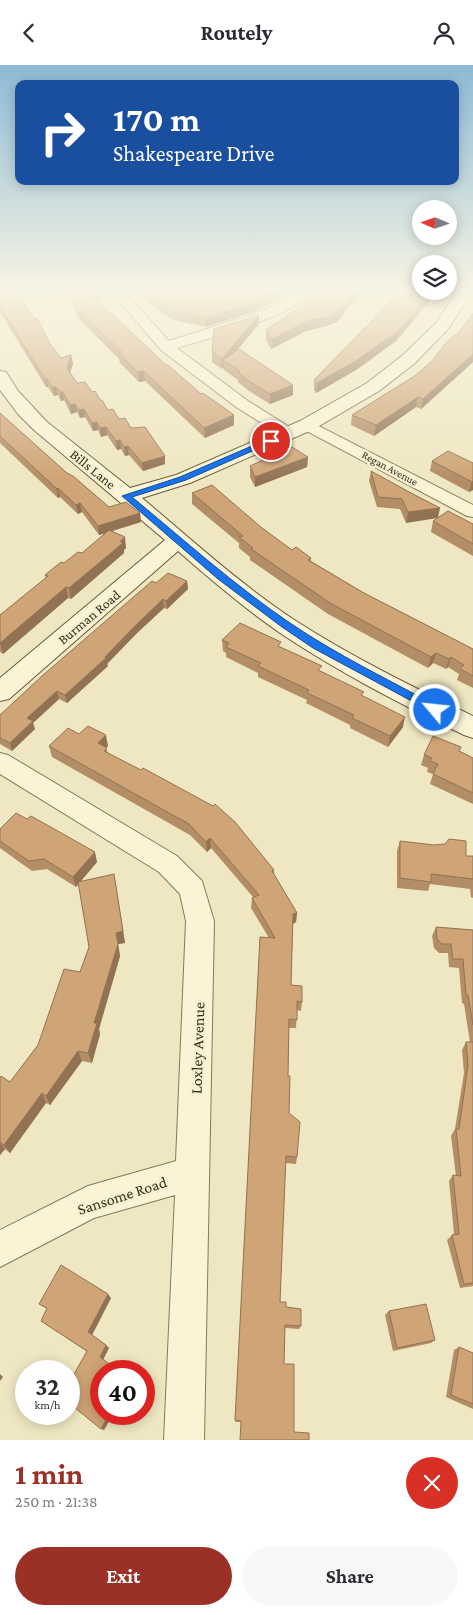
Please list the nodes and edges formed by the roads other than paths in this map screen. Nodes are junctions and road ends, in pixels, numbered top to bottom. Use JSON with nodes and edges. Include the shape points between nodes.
{"nodes":[{"id":1,"x":174,"y":353,"type":"edge"},
{"id":2,"x":415,"y":353,"type":"edge"},
{"id":3,"x":0,"y":376,"type":"edge"},
{"id":4,"x":307,"y":425,"type":"junction"},
{"id":5,"x":288,"y":433,"type":"junction"},
{"id":6,"x":126,"y":496,"type":"junction"},
{"id":7,"x":473,"y":512,"type":"edge"},
{"id":8,"x":177,"y":541,"type":"junction"},
{"id":9,"x":4,"y":683,"type":"edge"},
{"id":10,"x":473,"y":728,"type":"edge"},
{"id":11,"x":0,"y":763,"type":"edge"},
{"id":12,"x":193,"y":1173,"type":"junction"},
{"id":13,"x":0,"y":1249,"type":"edge"},
{"id":14,"x":184,"y":1440,"type":"edge"}],
"edges":[{"from":1,"to":5,"type":"street","via":[[242,404]]},
{"from":2,"to":4,"type":"street","via":[[373,387]]},
{"from":3,"to":6,"type":"street","name":"Bills Lane","via":[[12,395],[39,424]]},
{"from":4,"to":5,"type":"street"},
{"from":4,"to":7,"type":"street","name":"Regan Avenue"},
{"from":5,"to":6,"type":"street","via":[[183,479]]},
{"from":6,"to":8,"type":"street","name":"Bills Lane"},
{"from":8,"to":9,"type":"street","name":"Burman Road"},
{"from":8,"to":10,"type":"street","name":"Bills Lane","via":[[316,645]]},
{"from":11,"to":12,"type":"street","name":"Loxley Avenue","via":[[168,864],[192,889],[200,921]]},
{"from":12,"to":13,"type":"street","name":"Sansome Road","via":[[88,1203]]},
{"from":12,"to":14,"type":"street","name":"Loxley Avenue"}]}
